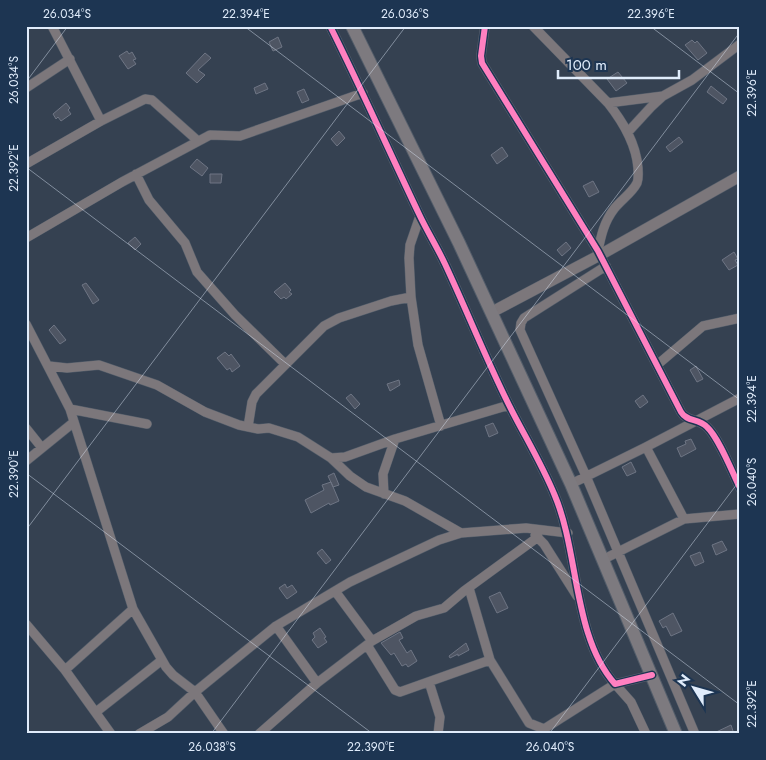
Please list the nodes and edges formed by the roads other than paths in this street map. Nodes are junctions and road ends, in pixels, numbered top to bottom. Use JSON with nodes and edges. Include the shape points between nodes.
{"nodes":[{"id":1,"x":52,"y":26,"type":"edge"},
{"id":2,"x":330,"y":26,"type":"edge"},
{"id":3,"x":352,"y":26,"type":"edge"},
{"id":4,"x":485,"y":26,"type":"edge"},
{"id":5,"x":533,"y":26,"type":"edge"},
{"id":6,"x":740,"y":44,"type":"edge"},
{"id":7,"x":70,"y":59,"type":"junction"},
{"id":8,"x":26,"y":88,"type":"edge"},
{"id":9,"x":363,"y":93,"type":"junction"},
{"id":10,"x":663,"y":96,"type":"junction"},
{"id":11,"x":608,"y":103,"type":"junction"},
{"id":12,"x":101,"y":121,"type":"junction"},
{"id":13,"x":628,"y":132,"type":"junction"},
{"id":14,"x":198,"y":141,"type":"junction"},
{"id":15,"x":26,"y":164,"type":"edge"},
{"id":16,"x":136,"y":174,"type":"junction"},
{"id":17,"x":740,"y":176,"type":"edge"},
{"id":18,"x":420,"y":216,"type":"junction"},
{"id":19,"x":26,"y":238,"type":"edge"},
{"id":20,"x":602,"y":258,"type":"junction"},
{"id":21,"x":412,"y":297,"type":"junction"},
{"id":22,"x":492,"y":312,"type":"junction"},
{"id":23,"x":740,"y":318,"type":"edge"},
{"id":24,"x":26,"y":324,"type":"edge"},
{"id":25,"x":285,"y":364,"type":"junction"},
{"id":26,"x":657,"y":365,"type":"junction"},
{"id":27,"x":49,"y":366,"type":"junction"},
{"id":28,"x":740,"y":398,"type":"edge"},
{"id":29,"x":509,"y":404,"type":"junction"},
{"id":30,"x":70,"y":409,"type":"junction"},
{"id":31,"x":699,"y":420,"type":"junction"},
{"id":32,"x":74,"y":422,"type":"junction"},
{"id":33,"x":147,"y":424,"type":"dead end"},
{"id":34,"x":441,"y":426,"type":"junction"},
{"id":35,"x":248,"y":427,"type":"junction"},
{"id":36,"x":26,"y":428,"type":"edge"},
{"id":37,"x":394,"y":439,"type":"junction"},
{"id":38,"x":646,"y":447,"type":"junction"},
{"id":39,"x":42,"y":448,"type":"junction"},
{"id":40,"x":331,"y":458,"type":"junction"},
{"id":41,"x":26,"y":461,"type":"edge"},
{"id":42,"x":586,"y":476,"type":"junction"},
{"id":43,"x":571,"y":484,"type":"junction"},
{"id":44,"x":740,"y":488,"type":"edge"},
{"id":45,"x":384,"y":494,"type":"junction"},
{"id":46,"x":740,"y":514,"type":"edge"},
{"id":47,"x":684,"y":519,"type":"junction"},
{"id":48,"x":526,"y":528,"type":"junction"},
{"id":49,"x":461,"y":533,"type":"junction"},
{"id":50,"x":568,"y":533,"type":"junction"},
{"id":51,"x":538,"y":538,"type":"junction"},
{"id":52,"x":617,"y":552,"type":"junction"},
{"id":53,"x":604,"y":559,"type":"junction"},
{"id":54,"x":468,"y":588,"type":"junction"},
{"id":55,"x":335,"y":591,"type":"junction"},
{"id":56,"x":580,"y":601,"type":"junction"},
{"id":57,"x":133,"y":609,"type":"junction"},
{"id":58,"x":26,"y":624,"type":"edge"},
{"id":59,"x":276,"y":626,"type":"junction"},
{"id":60,"x":370,"y":643,"type":"junction"},
{"id":61,"x":162,"y":660,"type":"junction"},
{"id":62,"x":490,"y":660,"type":"junction"},
{"id":63,"x":65,"y":670,"type":"junction"},
{"id":64,"x":652,"y":675,"type":"junction"},
{"id":65,"x":429,"y":682,"type":"junction"},
{"id":66,"x":317,"y":683,"type":"junction"},
{"id":67,"x":615,"y":684,"type":"junction"},
{"id":68,"x":195,"y":692,"type":"junction"},
{"id":69,"x":96,"y":712,"type":"junction"},
{"id":70,"x":545,"y":732,"type":"edge"},
{"id":71,"x":111,"y":734,"type":"edge"},
{"id":72,"x":139,"y":734,"type":"edge"},
{"id":73,"x":224,"y":734,"type":"edge"},
{"id":74,"x":260,"y":734,"type":"edge"},
{"id":75,"x":438,"y":734,"type":"edge"},
{"id":76,"x":646,"y":734,"type":"edge"},
{"id":77,"x":676,"y":734,"type":"edge"},
{"id":78,"x":694,"y":734,"type":"edge"}],
"edges":[{"from":1,"to":7,"type":"street"},
{"from":2,"to":9,"type":"street"},
{"from":3,"to":22,"type":"main road"},
{"from":4,"to":20,"type":"street","via":[[482,63]]},
{"from":5,"to":11,"type":"street"},
{"from":6,"to":10,"type":"street","via":[[692,80]]},
{"from":7,"to":8,"type":"street"},
{"from":7,"to":12,"type":"street"},
{"from":9,"to":14,"type":"street","via":[[240,136],[210,135]]},
{"from":9,"to":18,"type":"street"},
{"from":10,"to":11,"type":"street"},
{"from":10,"to":13,"type":"street"},
{"from":11,"to":13,"type":"street"},
{"from":12,"to":14,"type":"street","via":[[149,99]]},
{"from":12,"to":15,"type":"street"},
{"from":13,"to":20,"type":"street","via":[[637,156],[637,184],[606,220]]},
{"from":14,"to":16,"type":"street"},
{"from":16,"to":19,"type":"street"},
{"from":16,"to":25,"type":"street","via":[[149,200],[186,243],[197,272]]},
{"from":17,"to":20,"type":"street"},
{"from":18,"to":21,"type":"street","via":[[410,245]]},
{"from":18,"to":29,"type":"street"},
{"from":20,"to":22,"type":"street"},
{"from":20,"to":26,"type":"street"},
{"from":20,"to":42,"type":"street","via":[[524,318],[520,330]]},
{"from":21,"to":25,"type":"street","via":[[339,318],[324,326]]},
{"from":21,"to":34,"type":"street","via":[[418,345]]},
{"from":22,"to":43,"type":"main road"},
{"from":23,"to":26,"type":"street","via":[[702,326]]},
{"from":24,"to":27,"type":"street"},
{"from":25,"to":35,"type":"street","via":[[256,394]]},
{"from":26,"to":31,"type":"street","via":[[683,416]]},
{"from":27,"to":30,"type":"street"},
{"from":27,"to":35,"type":"street","via":[[99,365],[152,383],[205,412]]},
{"from":28,"to":31,"type":"street"},
{"from":29,"to":34,"type":"street"},
{"from":29,"to":50,"type":"street","via":[[548,479]]},
{"from":30,"to":32,"type":"street"},
{"from":30,"to":33,"type":"street"},
{"from":31,"to":38,"type":"street"},
{"from":31,"to":44,"type":"street","via":[[712,433]]},
{"from":32,"to":39,"type":"street"},
{"from":32,"to":57,"type":"street"},
{"from":34,"to":37,"type":"street"},
{"from":35,"to":40,"type":"street","via":[[269,428],[298,437]]},
{"from":36,"to":39,"type":"street"},
{"from":37,"to":40,"type":"street","via":[[345,457]]},
{"from":37,"to":45,"type":"street","via":[[383,474]]},
{"from":38,"to":42,"type":"street"},
{"from":38,"to":47,"type":"street"},
{"from":39,"to":41,"type":"street"},
{"from":40,"to":45,"type":"street","via":[[357,481]]},
{"from":42,"to":43,"type":"street"},
{"from":42,"to":52,"type":"street"},
{"from":43,"to":53,"type":"main road"},
{"from":45,"to":49,"type":"street","via":[[405,501]]},
{"from":46,"to":47,"type":"street"},
{"from":47,"to":52,"type":"street"},
{"from":48,"to":49,"type":"street"},
{"from":48,"to":50,"type":"street"},
{"from":48,"to":51,"type":"street"},
{"from":49,"to":55,"type":"street","via":[[439,540]]},
{"from":50,"to":56,"type":"street"},
{"from":51,"to":54,"type":"street"},
{"from":51,"to":56,"type":"street"},
{"from":52,"to":53,"type":"street"},
{"from":52,"to":78,"type":"street"},
{"from":53,"to":64,"type":"main road"},
{"from":54,"to":60,"type":"street","via":[[444,608],[416,616]]},
{"from":54,"to":62,"type":"street"},
{"from":55,"to":59,"type":"street"},
{"from":55,"to":60,"type":"street"},
{"from":56,"to":67,"type":"street","via":[[599,661]]},
{"from":57,"to":61,"type":"street"},
{"from":57,"to":63,"type":"street"},
{"from":58,"to":63,"type":"street"},
{"from":59,"to":66,"type":"street"},
{"from":59,"to":68,"type":"street"},
{"from":60,"to":65,"type":"street","via":[[397,691]]},
{"from":60,"to":66,"type":"street"},
{"from":61,"to":68,"type":"street","via":[[173,675]]},
{"from":61,"to":69,"type":"street"},
{"from":62,"to":65,"type":"street"},
{"from":62,"to":70,"type":"street","via":[[529,723]]},
{"from":63,"to":69,"type":"street"},
{"from":64,"to":67,"type":"street"},
{"from":64,"to":77,"type":"main road"},
{"from":65,"to":75,"type":"street","via":[[439,710]]},
{"from":66,"to":74,"type":"street"},
{"from":67,"to":70,"type":"street"},
{"from":67,"to":76,"type":"street","via":[[631,702]]},
{"from":68,"to":72,"type":"street","via":[[168,717]]},
{"from":68,"to":73,"type":"street"},
{"from":69,"to":71,"type":"street"}]}
